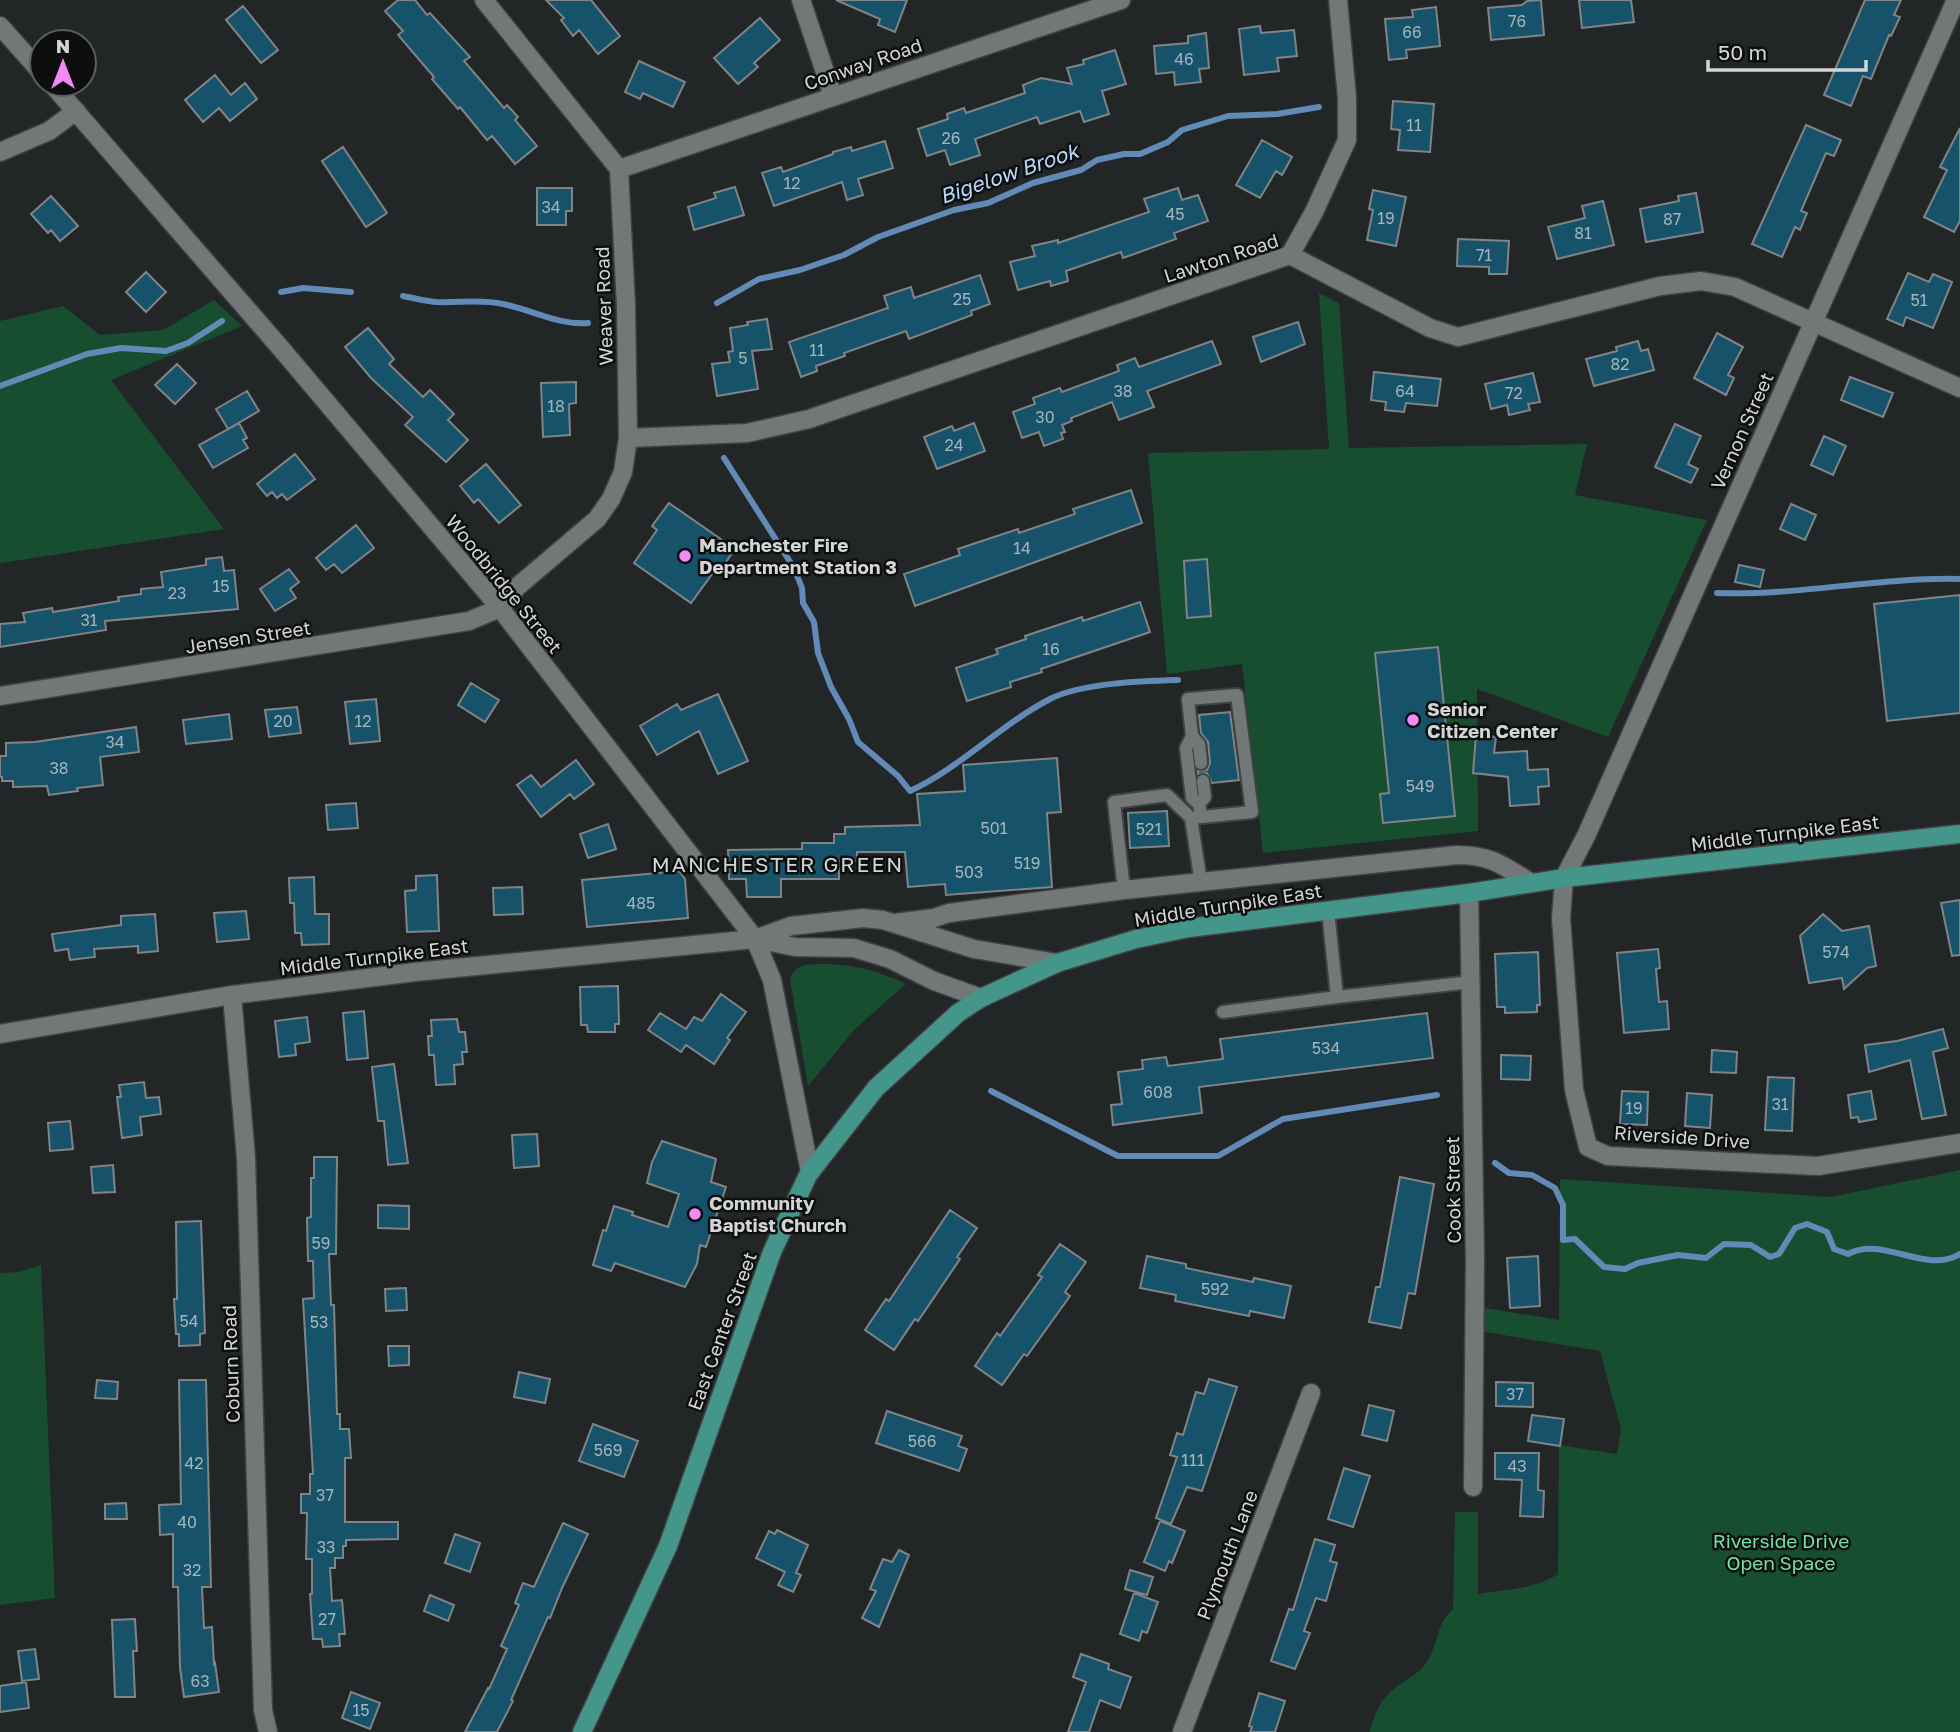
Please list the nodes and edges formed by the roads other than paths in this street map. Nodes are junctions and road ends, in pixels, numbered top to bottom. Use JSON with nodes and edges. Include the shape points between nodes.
{"nodes":[{"id":1,"x":484,"y":0,"type":"edge"},
{"id":2,"x":801,"y":0,"type":"edge"},
{"id":3,"x":1122,"y":0,"type":"edge"},
{"id":4,"x":1338,"y":0,"type":"edge"},
{"id":5,"x":1956,"y":0,"type":"edge"},
{"id":6,"x":0,"y":26,"type":"edge"},
{"id":7,"x":28,"y":57,"type":"edge"},
{"id":8,"x":833,"y":96,"type":"junction"},
{"id":9,"x":64,"y":98,"type":"edge"},
{"id":10,"x":76,"y":111,"type":"junction"},
{"id":11,"x":0,"y":152,"type":"edge"},
{"id":12,"x":619,"y":169,"type":"junction"},
{"id":13,"x":1290,"y":256,"type":"junction"},
{"id":14,"x":1814,"y":322,"type":"junction"},
{"id":15,"x":1960,"y":388,"type":"edge"},
{"id":16,"x":628,"y":438,"type":"junction"},
{"id":17,"x":500,"y":608,"type":"junction"},
{"id":18,"x":0,"y":696,"type":"edge"},
{"id":19,"x":1192,"y":736,"type":"junction"},
{"id":20,"x":1201,"y":763,"type":"dead end"},
{"id":21,"x":1203,"y":781,"type":"dead end"},
{"id":22,"x":1197,"y":813,"type":"junction"},
{"id":23,"x":1960,"y":834,"type":"edge"},
{"id":24,"x":1564,"y":878,"type":"junction"},
{"id":25,"x":1200,"y":883,"type":"junction"},
{"id":26,"x":1531,"y":883,"type":"junction"},
{"id":27,"x":1124,"y":890,"type":"junction"},
{"id":28,"x":1469,"y":893,"type":"junction"},
{"id":29,"x":1328,"y":911,"type":"junction"},
{"id":30,"x":895,"y":923,"type":"junction"},
{"id":31,"x":755,"y":939,"type":"junction"},
{"id":32,"x":1057,"y":963,"type":"junction"},
{"id":33,"x":1471,"y":982,"type":"junction"},
{"id":34,"x":232,"y":995,"type":"junction"},
{"id":35,"x":1337,"y":997,"type":"junction"},
{"id":36,"x":981,"y":998,"type":"junction"},
{"id":37,"x":1223,"y":1012,"type":"dead end"},
{"id":38,"x":0,"y":1034,"type":"edge"},
{"id":39,"x":1960,"y":1143,"type":"edge"},
{"id":40,"x":810,"y":1172,"type":"junction"},
{"id":41,"x":1311,"y":1393,"type":"dead end"},
{"id":42,"x":1473,"y":1487,"type":"dead end"},
{"id":43,"x":268,"y":1732,"type":"edge"},
{"id":44,"x":582,"y":1732,"type":"edge"},
{"id":45,"x":1182,"y":1732,"type":"edge"}],
"edges":[{"from":1,"to":12,"type":"street"},
{"from":2,"to":8,"type":"street"},
{"from":3,"to":8,"type":"street","name":"Conway Road"},
{"from":4,"to":13,"type":"street","via":[[1347,140]]},
{"from":5,"to":14,"type":"street","name":"Vernon Street"},
{"from":6,"to":7,"type":"street"},
{"from":8,"to":12,"type":"street","name":"Conway Road"},
{"from":9,"to":10,"type":"street","name":"Woodbridge Street"},
{"from":10,"to":11,"type":"street","via":[[49,131]]},
{"from":10,"to":17,"type":"street","name":"Woodbridge Street"},
{"from":12,"to":16,"type":"street","name":"Weaver Road"},
{"from":13,"to":14,"type":"street","name":"Lawton Road","via":[[1430,328],[1458,337],[1660,286],[1701,281],[1735,287]]},
{"from":13,"to":16,"type":"street","name":"Lawton Road","via":[[809,419],[747,433]]},
{"from":14,"to":15,"type":"street","name":"Lawton Road"},
{"from":14,"to":24,"type":"street","name":"Vernon Street"},
{"from":16,"to":17,"type":"street","name":"Weaver Road","via":[[623,472],[597,519],[517,587]]},
{"from":17,"to":18,"type":"street","name":"Jensen Street","via":[[469,621]]},
{"from":17,"to":31,"type":"street","name":"Woodbridge Street"},
{"from":19,"to":20,"type":"lane","via":[[1199,744]]},
{"from":19,"to":22,"type":"lane","via":[[1186,748]]},
{"from":19,"to":22,"type":"lane","via":[[1188,699],[1237,695],[1252,812]]},
{"from":21,"to":22,"type":"lane","via":[[1205,797]]},
{"from":22,"to":25,"type":"lane"},
{"from":22,"to":27,"type":"lane","via":[[1167,795],[1114,802]]},
{"from":23,"to":24,"type":"main road","name":"Middle Turnpike East"},
{"from":24,"to":26,"type":"main road","name":"Middle Turnpike East"},
{"from":24,"to":39,"type":"street","name":"Riverside Drive","via":[[1561,918],[1574,1090],[1588,1147],[1608,1156],[1818,1166]]},
{"from":25,"to":26,"type":"street","name":"Middle Turnpike East","via":[[1457,855],[1481,856]]},
{"from":25,"to":27,"type":"street","name":"Middle Turnpike East"},
{"from":26,"to":28,"type":"main road","name":"Middle Turnpike East"},
{"from":27,"to":30,"type":"street","name":"Middle Turnpike East"},
{"from":28,"to":29,"type":"main road","name":"Middle Turnpike East"},
{"from":28,"to":33,"type":"street","name":"Cook Street"},
{"from":29,"to":32,"type":"main road","name":"Middle Turnpike East","via":[[1189,928]]},
{"from":29,"to":35,"type":"lane"},
{"from":30,"to":31,"type":"street","name":"Middle Turnpike East","via":[[863,918],[824,921],[790,926]]},
{"from":30,"to":32,"type":"street","name":"Middle Turnpike East","via":[[974,949]]},
{"from":31,"to":34,"type":"street","name":"Middle Turnpike East"},
{"from":31,"to":36,"type":"street","name":"Middle Turnpike East","via":[[795,947],[854,948]]},
{"from":31,"to":40,"type":"street","name":"Woodbridge Street","via":[[772,980]]},
{"from":32,"to":36,"type":"main road","name":"East Center Street"},
{"from":33,"to":35,"type":"lane"},
{"from":33,"to":42,"type":"street","name":"Cook Street"},
{"from":34,"to":38,"type":"street","name":"Middle Turnpike East"},
{"from":34,"to":43,"type":"street","name":"Coburn Road","via":[[246,1158],[263,1710]]},
{"from":35,"to":37,"type":"lane"},
{"from":36,"to":40,"type":"main road","name":"East Center Street","via":[[958,1013],[876,1088]]},
{"from":40,"to":44,"type":"main road","name":"East Center Street","via":[[772,1252],[668,1546]]},
{"from":41,"to":45,"type":"street","name":"Plymouth Lane"}]}
